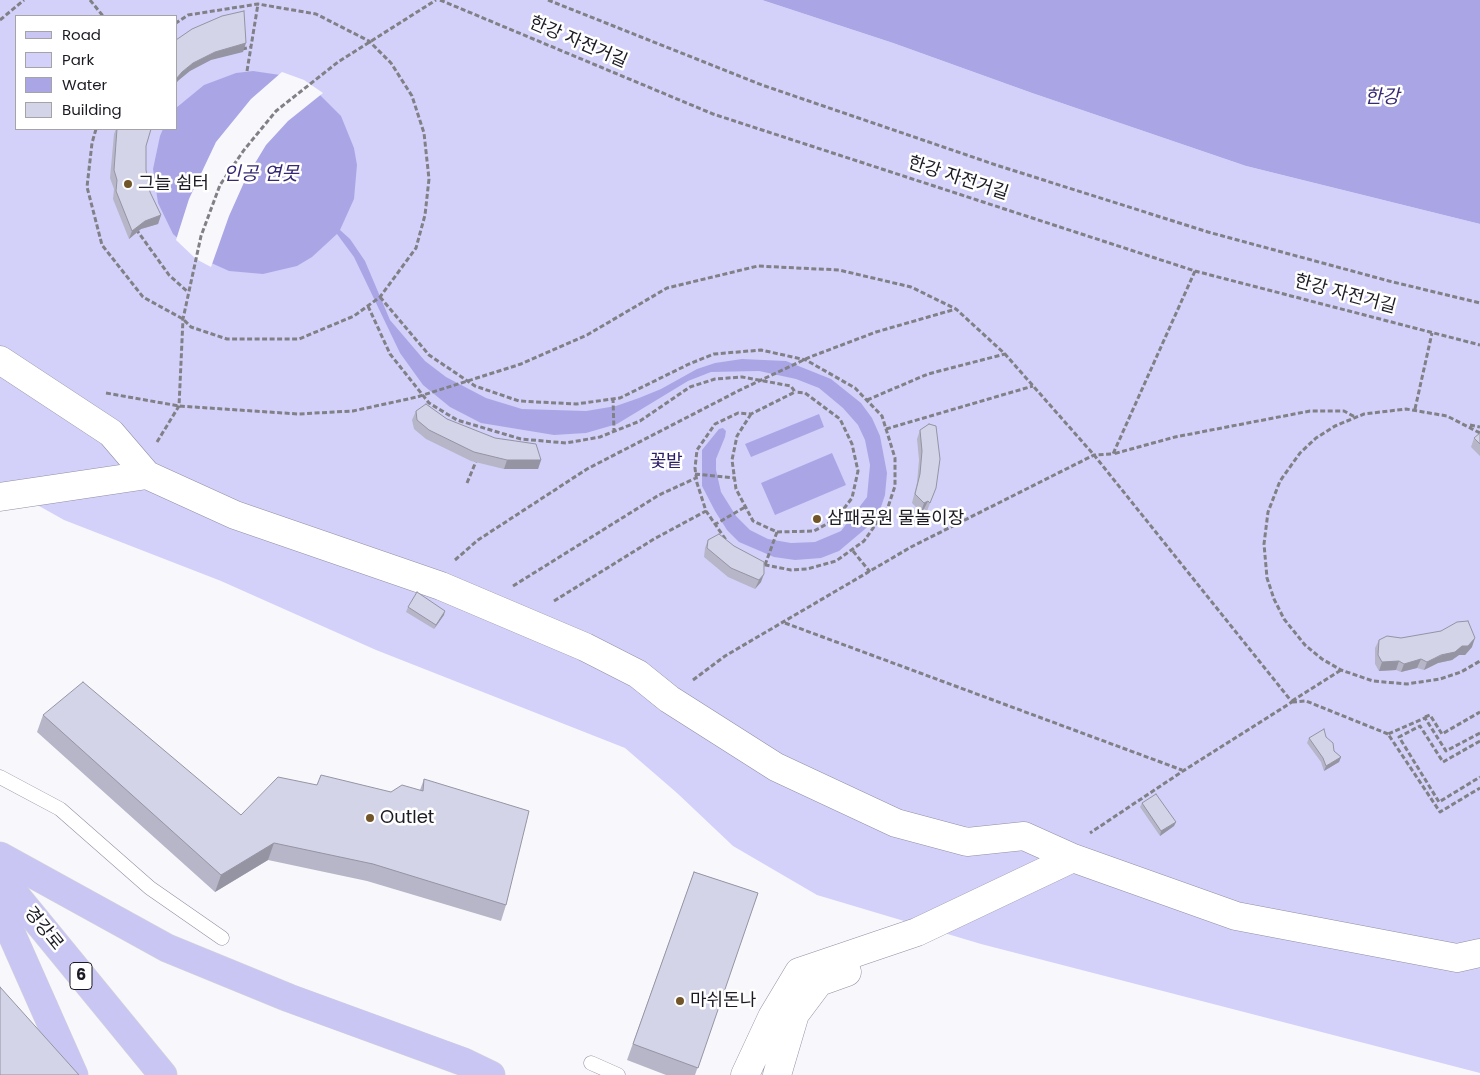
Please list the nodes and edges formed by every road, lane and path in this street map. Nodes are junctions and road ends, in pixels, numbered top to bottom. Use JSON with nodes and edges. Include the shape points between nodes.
{"nodes":[{"id":1,"x":24,"y":0,"type":"edge"},
{"id":2,"x":90,"y":0,"type":"edge"},
{"id":3,"x":436,"y":0,"type":"edge"},
{"id":4,"x":440,"y":0,"type":"edge"},
{"id":5,"x":548,"y":0,"type":"edge"},
{"id":6,"x":258,"y":4,"type":"junction"},
{"id":7,"x":102,"y":15,"type":"edge"},
{"id":8,"x":0,"y":20,"type":"edge"},
{"id":9,"x":178,"y":22,"type":"edge"},
{"id":10,"x":370,"y":42,"type":"junction"},
{"id":11,"x":251,"y":47,"type":"junction"},
{"id":12,"x":235,"y":50,"type":"edge"},
{"id":13,"x":248,"y":72,"type":"dead end"},
{"id":14,"x":96,"y":130,"type":"edge"},
{"id":15,"x":130,"y":222,"type":"edge"},
{"id":16,"x":1196,"y":271,"type":"junction"},
{"id":17,"x":188,"y":292,"type":"junction"},
{"id":18,"x":380,"y":297,"type":"junction"},
{"id":19,"x":1480,"y":303,"type":"edge"},
{"id":20,"x":368,"y":306,"type":"junction"},
{"id":21,"x":956,"y":309,"type":"junction"},
{"id":22,"x":182,"y":319,"type":"junction"},
{"id":23,"x":1432,"y":332,"type":"junction"},
{"id":24,"x":1480,"y":345,"type":"edge"},
{"id":25,"x":1005,"y":354,"type":"junction"},
{"id":26,"x":0,"y":360,"type":"edge"},
{"id":27,"x":806,"y":360,"type":"junction"},
{"id":28,"x":762,"y":380,"type":"junction"},
{"id":29,"x":469,"y":382,"type":"junction"},
{"id":30,"x":1034,"y":386,"type":"junction"},
{"id":31,"x":102,"y":392,"type":"dead end"},
{"id":32,"x":796,"y":392,"type":"junction"},
{"id":33,"x":423,"y":396,"type":"junction"},
{"id":34,"x":613,"y":398,"type":"junction"},
{"id":35,"x":867,"y":400,"type":"junction"},
{"id":36,"x":179,"y":406,"type":"junction"},
{"id":37,"x":1417,"y":410,"type":"junction"},
{"id":38,"x":751,"y":414,"type":"junction"},
{"id":39,"x":1354,"y":417,"type":"junction"},
{"id":40,"x":1467,"y":425,"type":"junction"},
{"id":41,"x":1480,"y":427,"type":"edge"},
{"id":42,"x":886,"y":429,"type":"junction"},
{"id":43,"x":488,"y":430,"type":"junction"},
{"id":44,"x":614,"y":431,"type":"junction"},
{"id":45,"x":1480,"y":433,"type":"edge"},
{"id":46,"x":486,"y":435,"type":"edge"},
{"id":47,"x":480,"y":451,"type":"edge"},
{"id":48,"x":1113,"y":454,"type":"junction"},
{"id":49,"x":1094,"y":455,"type":"junction"},
{"id":50,"x":146,"y":475,"type":"junction"},
{"id":51,"x":695,"y":476,"type":"junction"},
{"id":52,"x":735,"y":478,"type":"junction"},
{"id":53,"x":467,"y":483,"type":"dead end"},
{"id":54,"x":0,"y":498,"type":"edge"},
{"id":55,"x":745,"y":507,"type":"junction"},
{"id":56,"x":706,"y":511,"type":"junction"},
{"id":57,"x":714,"y":525,"type":"junction"},
{"id":58,"x":777,"y":532,"type":"junction"},
{"id":59,"x":730,"y":543,"type":"edge"},
{"id":60,"x":853,"y":551,"type":"junction"},
{"id":61,"x":758,"y":562,"type":"edge"},
{"id":62,"x":765,"y":565,"type":"junction"},
{"id":63,"x":870,"y":572,"type":"junction"},
{"id":64,"x":441,"y":586,"type":"junction"},
{"id":65,"x":492,"y":608,"type":"junction"},
{"id":66,"x":785,"y":622,"type":"junction"},
{"id":67,"x":529,"y":624,"type":"junction"},
{"id":68,"x":1480,"y":661,"type":"edge"},
{"id":69,"x":1342,"y":670,"type":"junction"},
{"id":70,"x":669,"y":699,"type":"junction"},
{"id":71,"x":1292,"y":702,"type":"junction"},
{"id":72,"x":1480,"y":712,"type":"edge"},
{"id":73,"x":1425,"y":718,"type":"junction"},
{"id":74,"x":1480,"y":733,"type":"edge"},
{"id":75,"x":1388,"y":734,"type":"junction"},
{"id":76,"x":1480,"y":741,"type":"edge"},
{"id":77,"x":1183,"y":770,"type":"junction"},
{"id":78,"x":0,"y":777,"type":"edge"},
{"id":79,"x":1480,"y":777,"type":"edge"},
{"id":80,"x":1480,"y":788,"type":"edge"},
{"id":81,"x":1068,"y":854,"type":"junction"},
{"id":82,"x":0,"y":856,"type":"edge"},
{"id":83,"x":0,"y":876,"type":"edge"},
{"id":84,"x":0,"y":908,"type":"edge"},
{"id":85,"x":917,"y":932,"type":"junction"},
{"id":86,"x":222,"y":938,"type":"dead end"},
{"id":87,"x":1480,"y":953,"type":"edge"},
{"id":88,"x":591,"y":1063,"type":"dead end"},
{"id":89,"x":74,"y":1075,"type":"edge"},
{"id":90,"x":163,"y":1075,"type":"edge"},
{"id":91,"x":491,"y":1075,"type":"edge"},
{"id":92,"x":618,"y":1075,"type":"edge"},
{"id":93,"x":745,"y":1075,"type":"edge"},
{"id":94,"x":777,"y":1075,"type":"edge"}],
"edges":[{"from":1,"to":8,"type":"path"},
{"from":2,"to":7,"type":"path"},
{"from":3,"to":10,"type":"path"},
{"from":4,"to":16,"type":"path","name":"한강 자전거길","via":[[712,114]]},
{"from":5,"to":19,"type":"path","via":[[762,84],[1005,168],[1208,232]]},
{"from":6,"to":9,"type":"path","via":[[188,15]]},
{"from":6,"to":10,"type":"path","via":[[316,14]]},
{"from":6,"to":11,"type":"path"},
{"from":10,"to":17,"type":"path","via":[[338,62],[276,111],[244,150],[220,186],[201,236]]},
{"from":10,"to":18,"type":"path","via":[[391,63],[412,96],[424,133],[429,179],[426,215],[416,248]]},
{"from":11,"to":12,"type":"path"},
{"from":11,"to":13,"type":"path"},
{"from":14,"to":22,"type":"path","via":[[87,187],[102,245],[143,297]]},
{"from":15,"to":17,"type":"path","via":[[169,275]]},
{"from":16,"to":23,"type":"path","name":"한강 자전거길"},
{"from":16,"to":48,"type":"path"},
{"from":17,"to":22,"type":"path"},
{"from":18,"to":20,"type":"path"},
{"from":18,"to":29,"type":"path","via":[[429,355]]},
{"from":20,"to":22,"type":"path","via":[[354,316],[299,339],[227,339],[191,326]]},
{"from":20,"to":33,"type":"path","via":[[390,354]]},
{"from":21,"to":25,"type":"path"},
{"from":21,"to":27,"type":"path","via":[[876,332]]},
{"from":21,"to":29,"type":"path","via":[[911,287],[839,270],[758,266],[667,288],[587,335],[521,364]]},
{"from":22,"to":36,"type":"path"},
{"from":23,"to":24,"type":"path","name":"한강 자전거길"},
{"from":23,"to":37,"type":"path"},
{"from":25,"to":30,"type":"path"},
{"from":25,"to":35,"type":"path","via":[[928,374]]},
{"from":26,"to":50,"type":"street","via":[[111,433]]},
{"from":27,"to":28,"type":"path"},
{"from":27,"to":34,"type":"path","via":[[761,350],[714,354],[620,398]]},
{"from":27,"to":35,"type":"path","via":[[856,388]]},
{"from":28,"to":32,"type":"path","via":[[791,386]]},
{"from":28,"to":44,"type":"path","via":[[742,377],[715,379],[690,387],[640,421]]},
{"from":28,"to":64,"type":"path","via":[[588,469],[520,512],[478,540],[451,564]]},
{"from":29,"to":33,"type":"path"},
{"from":29,"to":34,"type":"path","via":[[520,401],[576,404]]},
{"from":30,"to":42,"type":"path"},
{"from":30,"to":49,"type":"path"},
{"from":31,"to":36,"type":"path"},
{"from":32,"to":38,"type":"path"},
{"from":32,"to":58,"type":"path","via":[[805,393],[840,420],[852,444],[858,471],[852,498],[836,519],[814,531]]},
{"from":33,"to":36,"type":"path","via":[[353,411],[298,414]]},
{"from":33,"to":43,"type":"path","via":[[457,420]]},
{"from":34,"to":44,"type":"path"},
{"from":35,"to":42,"type":"path","via":[[882,416]]},
{"from":36,"to":50,"type":"path","via":[[149,455]]},
{"from":37,"to":39,"type":"path","via":[[1385,410]]},
{"from":37,"to":40,"type":"path","via":[[1447,416]]},
{"from":38,"to":51,"type":"path","via":[[738,413],[715,424],[697,450]]},
{"from":38,"to":52,"type":"path","via":[[737,436],[732,460]]},
{"from":39,"to":48,"type":"path","via":[[1344,412],[1310,411],[1175,437]]},
{"from":39,"to":69,"type":"path","via":[[1316,438],[1293,462],[1280,480],[1264,534],[1267,578],[1279,609],[1305,645]]},
{"from":40,"to":41,"type":"path"},
{"from":40,"to":45,"type":"path"},
{"from":42,"to":60,"type":"path","via":[[895,458],[895,486],[878,524]]},
{"from":43,"to":44,"type":"path","via":[[521,439],[566,443]]},
{"from":43,"to":46,"type":"path"},
{"from":47,"to":53,"type":"path"},
{"from":48,"to":49,"type":"path"},
{"from":49,"to":63,"type":"path","via":[[919,543]]},
{"from":49,"to":71,"type":"path"},
{"from":50,"to":54,"type":"street"},
{"from":50,"to":64,"type":"street","via":[[235,515]]},
{"from":51,"to":52,"type":"path"},
{"from":51,"to":56,"type":"path"},
{"from":51,"to":65,"type":"path","via":[[528,576],[505,591]]},
{"from":52,"to":55,"type":"path"},
{"from":55,"to":57,"type":"path"},
{"from":55,"to":58,"type":"path","via":[[753,521]]},
{"from":56,"to":57,"type":"path"},
{"from":56,"to":67,"type":"path","via":[[654,539],[544,608]]},
{"from":57,"to":59,"type":"path"},
{"from":58,"to":62,"type":"path"},
{"from":60,"to":62,"type":"path","via":[[836,561],[806,569]]},
{"from":60,"to":63,"type":"path"},
{"from":61,"to":62,"type":"path"},
{"from":63,"to":66,"type":"path"},
{"from":64,"to":65,"type":"street"},
{"from":65,"to":67,"type":"street"},
{"from":66,"to":70,"type":"path","via":[[725,656]]},
{"from":66,"to":77,"type":"path"},
{"from":67,"to":70,"type":"street","via":[[638,674]]},
{"from":68,"to":69,"type":"path","via":[[1440,679],[1407,684],[1373,681]]},
{"from":69,"to":71,"type":"path"},
{"from":70,"to":81,"type":"street","via":[[776,767],[896,823],[967,842],[1024,836]]},
{"from":71,"to":75,"type":"path","via":[[1306,701]]},
{"from":71,"to":77,"type":"path"},
{"from":72,"to":73,"type":"path","via":[[1442,734],[1430,715]]},
{"from":73,"to":74,"type":"path","via":[[1446,751]]},
{"from":73,"to":75,"type":"path"},
{"from":75,"to":80,"type":"path","via":[[1440,812]]},
{"from":76,"to":79,"type":"path","via":[[1443,762],[1420,726],[1399,737],[1438,802]]},
{"from":77,"to":81,"type":"path"},
{"from":78,"to":86,"type":"lane","via":[[60,809],[150,888]]},
{"from":81,"to":85,"type":"street"},
{"from":81,"to":87,"type":"street","via":[[1236,916],[1457,958]]},
{"from":82,"to":91,"type":"main road","via":[[167,948]]},
{"from":83,"to":90,"type":"main road","name":"경강로","number":"6"},
{"from":84,"to":89,"type":"main road"},
{"from":85,"to":93,"type":"street","via":[[799,972],[772,1017]]},
{"from":85,"to":94,"type":"street","via":[[888,957],[819,982],[795,1014]]},
{"from":88,"to":92,"type":"lane"}]}
